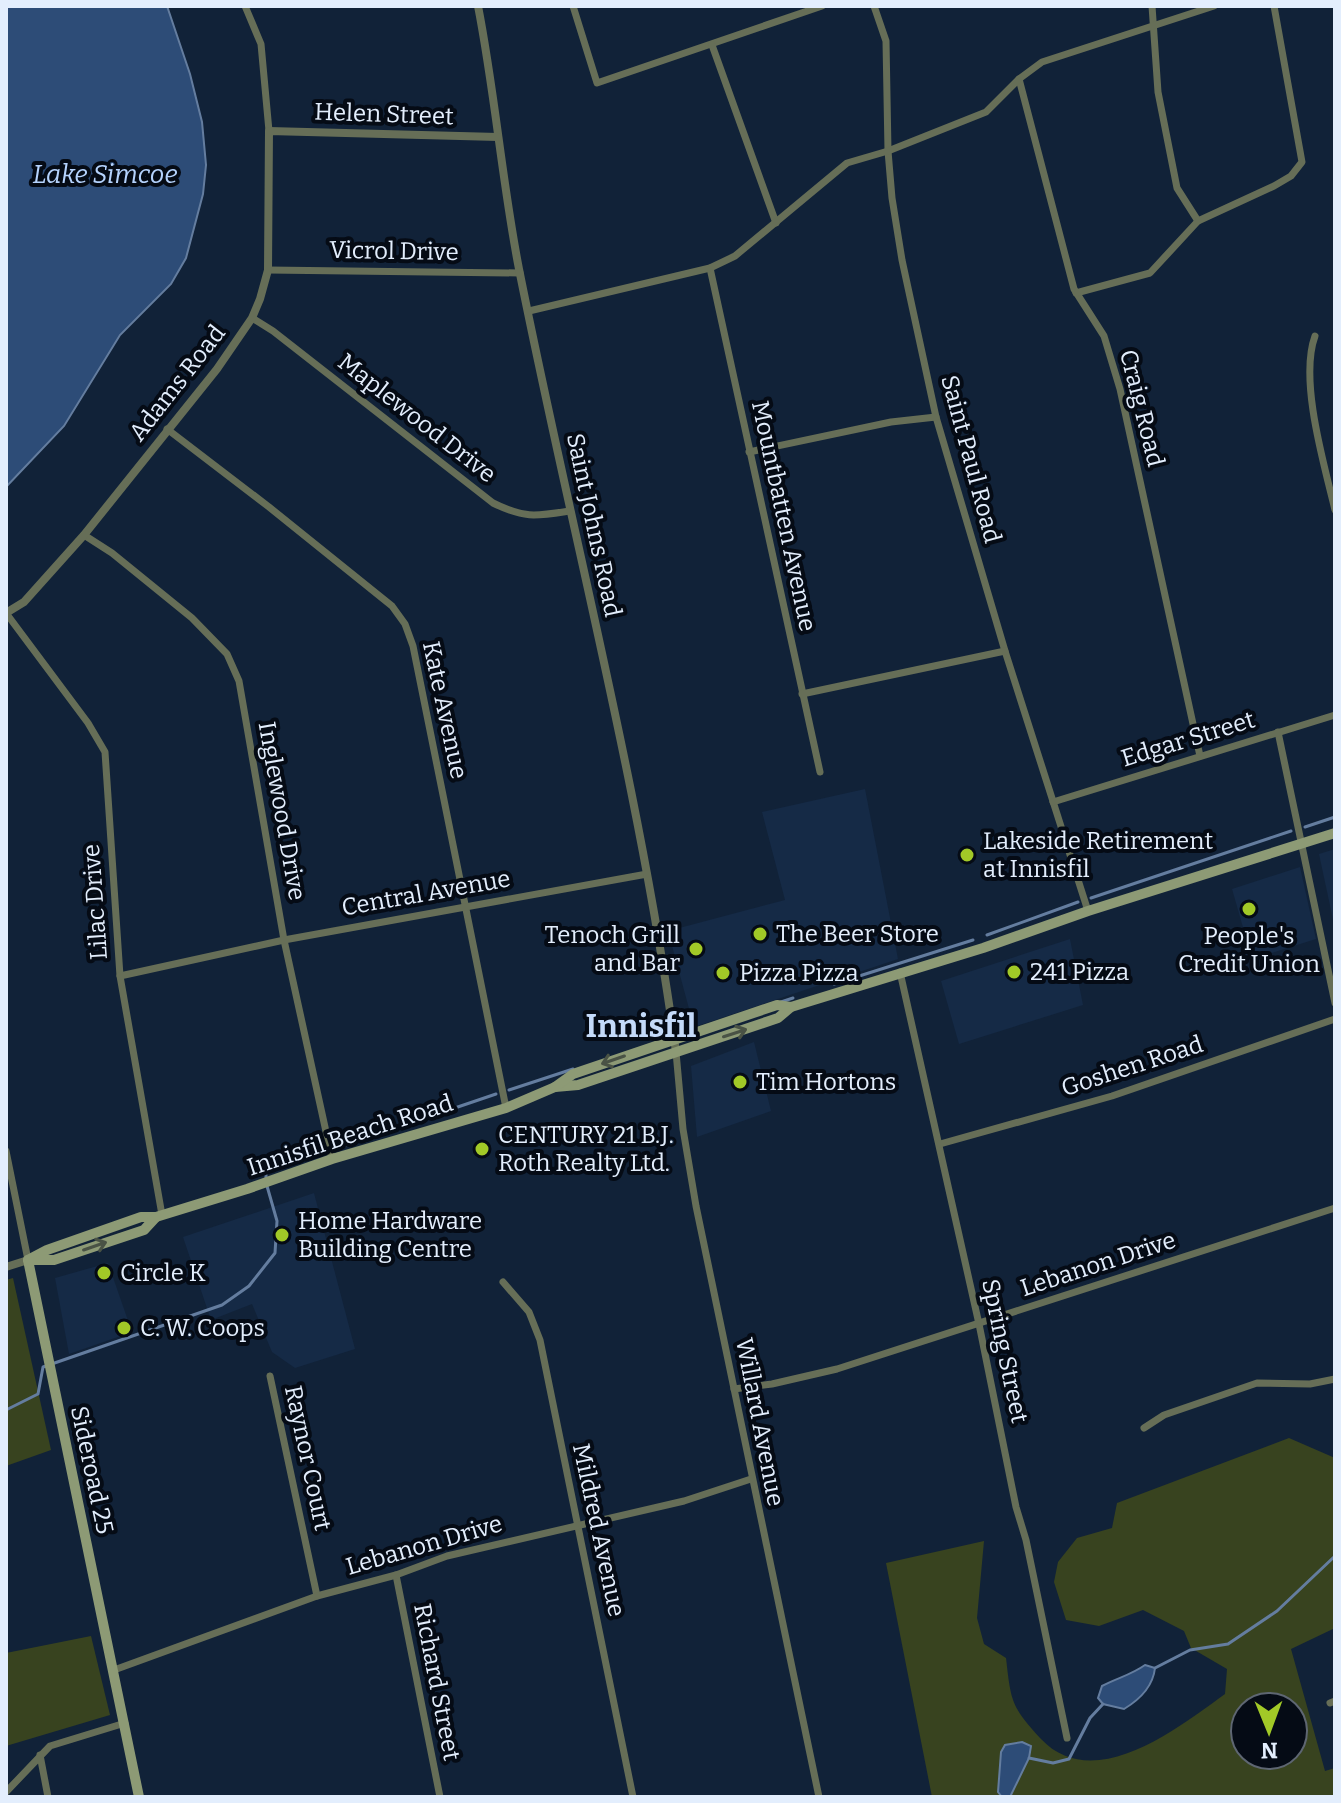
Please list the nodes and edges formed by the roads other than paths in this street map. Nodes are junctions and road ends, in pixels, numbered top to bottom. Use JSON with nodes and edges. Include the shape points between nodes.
{"nodes":[{"id":1,"x":245,"y":6,"type":"edge"},
{"id":2,"x":478,"y":6,"type":"edge"},
{"id":3,"x":573,"y":6,"type":"edge"},
{"id":4,"x":822,"y":6,"type":"edge"},
{"id":5,"x":874,"y":6,"type":"edge"},
{"id":6,"x":1152,"y":6,"type":"edge"},
{"id":7,"x":1214,"y":6,"type":"edge"},
{"id":8,"x":1274,"y":6,"type":"edge"},
{"id":9,"x":1154,"y":25,"type":"junction"},
{"id":10,"x":712,"y":45,"type":"junction"},
{"id":11,"x":1019,"y":79,"type":"junction"},
{"id":12,"x":269,"y":131,"type":"junction"},
{"id":13,"x":498,"y":137,"type":"junction"},
{"id":14,"x":888,"y":151,"type":"junction"},
{"id":15,"x":1198,"y":221,"type":"junction"},
{"id":16,"x":776,"y":223,"type":"junction"},
{"id":17,"x":710,"y":268,"type":"junction"},
{"id":18,"x":268,"y":270,"type":"junction"},
{"id":19,"x":520,"y":273,"type":"junction"},
{"id":20,"x":1076,"y":293,"type":"junction"},
{"id":21,"x":529,"y":311,"type":"junction"},
{"id":22,"x":252,"y":318,"type":"junction"},
{"id":23,"x":1315,"y":336,"type":"dead end"},
{"id":24,"x":936,"y":417,"type":"junction"},
{"id":25,"x":167,"y":429,"type":"junction"},
{"id":26,"x":749,"y":452,"type":"junction"},
{"id":27,"x":1335,"y":510,"type":"edge"},
{"id":28,"x":570,"y":511,"type":"junction"},
{"id":29,"x":84,"y":535,"type":"junction"},
{"id":30,"x":6,"y":613,"type":"edge"},
{"id":31,"x":1005,"y":651,"type":"junction"},
{"id":32,"x":802,"y":694,"type":"junction"},
{"id":33,"x":1335,"y":715,"type":"edge"},
{"id":34,"x":1278,"y":732,"type":"junction"},
{"id":35,"x":1200,"y":756,"type":"junction"},
{"id":36,"x":820,"y":772,"type":"dead end"},
{"id":37,"x":1053,"y":802,"type":"junction"},
{"id":38,"x":1335,"y":833,"type":"edge"},
{"id":39,"x":1301,"y":844,"type":"junction"},
{"id":40,"x":647,"y":874,"type":"junction"},
{"id":41,"x":465,"y":906,"type":"junction"},
{"id":42,"x":1088,"y":911,"type":"junction"},
{"id":43,"x":284,"y":940,"type":"junction"},
{"id":44,"x":900,"y":972,"type":"junction"},
{"id":45,"x":120,"y":976,"type":"junction"},
{"id":46,"x":1335,"y":1003,"type":"edge"},
{"id":47,"x":791,"y":1007,"type":"junction"},
{"id":48,"x":1335,"y":1019,"type":"edge"},
{"id":49,"x":675,"y":1040,"type":"junction"},
{"id":50,"x":676,"y":1052,"type":"junction"},
{"id":51,"x":555,"y":1087,"type":"junction"},
{"id":52,"x":506,"y":1108,"type":"junction"},
{"id":53,"x":940,"y":1144,"type":"junction"},
{"id":54,"x":6,"y":1151,"type":"edge"},
{"id":55,"x":332,"y":1159,"type":"junction"},
{"id":56,"x":1335,"y":1208,"type":"edge"},
{"id":57,"x":159,"y":1216,"type":"junction"},
{"id":58,"x":28,"y":1260,"type":"junction"},
{"id":59,"x":6,"y":1267,"type":"edge"},
{"id":60,"x":503,"y":1282,"type":"dead end"},
{"id":61,"x":979,"y":1324,"type":"junction"},
{"id":62,"x":270,"y":1376,"type":"dead end"},
{"id":63,"x":1335,"y":1379,"type":"edge"},
{"id":64,"x":734,"y":1389,"type":"junction"},
{"id":65,"x":1144,"y":1428,"type":"dead end"},
{"id":66,"x":751,"y":1479,"type":"junction"},
{"id":67,"x":578,"y":1526,"type":"junction"},
{"id":68,"x":396,"y":1575,"type":"junction"},
{"id":69,"x":317,"y":1596,"type":"junction"},
{"id":70,"x":114,"y":1670,"type":"junction"},
{"id":71,"x":125,"y":1723,"type":"junction"},
{"id":72,"x":1067,"y":1738,"type":"dead end"},
{"id":73,"x":40,"y":1755,"type":"junction"},
{"id":74,"x":6,"y":1792,"type":"edge"},
{"id":75,"x":48,"y":1797,"type":"edge"},
{"id":76,"x":139,"y":1797,"type":"edge"},
{"id":77,"x":440,"y":1797,"type":"edge"},
{"id":78,"x":633,"y":1797,"type":"edge"},
{"id":79,"x":819,"y":1797,"type":"edge"}],
"edges":[{"from":1,"to":12,"type":"street","via":[[261,44]]},
{"from":2,"to":13,"type":"street","name":"Saint Johns Road"},
{"from":3,"to":10,"type":"street","via":[[597,83]]},
{"from":4,"to":10,"type":"street"},
{"from":5,"to":14,"type":"street","name":"Saint Paul Road","via":[[886,41]]},
{"from":6,"to":9,"type":"street"},
{"from":7,"to":9,"type":"street"},
{"from":8,"to":15,"type":"street","via":[[1302,162],[1274,186]]},
{"from":9,"to":11,"type":"street","via":[[1042,62]]},
{"from":9,"to":15,"type":"street","via":[[1158,92],[1177,188]]},
{"from":10,"to":16,"type":"street"},
{"from":11,"to":14,"type":"street","via":[[986,112]]},
{"from":11,"to":20,"type":"street","name":"Craig Road"},
{"from":12,"to":13,"type":"street","name":"Helen Street"},
{"from":12,"to":18,"type":"street","name":"Adams Road"},
{"from":13,"to":19,"type":"street","name":"Saint Johns Road"},
{"from":14,"to":16,"type":"street","via":[[847,163]]},
{"from":14,"to":24,"type":"street","name":"Saint Paul Road","via":[[902,260]]},
{"from":15,"to":20,"type":"street","via":[[1150,273]]},
{"from":16,"to":17,"type":"street","via":[[735,256]]},
{"from":17,"to":21,"type":"street"},
{"from":17,"to":26,"type":"street","name":"Mountbatten Avenue"},
{"from":18,"to":19,"type":"street","name":"Vicrol Drive"},
{"from":18,"to":22,"type":"street","name":"Adams Road"},
{"from":19,"to":21,"type":"street","name":"Saint Johns Road"},
{"from":20,"to":35,"type":"street","name":"Craig Road","via":[[1104,336],[1120,389]]},
{"from":21,"to":28,"type":"street","name":"Saint Johns Road"},
{"from":22,"to":25,"type":"street","name":"Adams Road"},
{"from":22,"to":28,"type":"street","name":"Maplewood Drive","via":[[493,503],[516,514]]},
{"from":23,"to":27,"type":"street","via":[[1309,351],[1310,380]]},
{"from":24,"to":26,"type":"street"},
{"from":24,"to":31,"type":"street","name":"Saint Paul Road"},
{"from":25,"to":29,"type":"street","name":"Adams Road"},
{"from":25,"to":41,"type":"street","name":"Kate Avenue","via":[[392,606],[405,624]]},
{"from":26,"to":32,"type":"street","name":"Mountbatten Avenue"},
{"from":28,"to":40,"type":"street","name":"Saint Johns Road"},
{"from":29,"to":30,"type":"street","name":"Adams Road","via":[[24,602]]},
{"from":29,"to":43,"type":"street","name":"Inglewood Drive","via":[[192,618],[227,654],[239,681]]},
{"from":30,"to":45,"type":"street","name":"Lilac Drive","via":[[105,752]]},
{"from":31,"to":32,"type":"street"},
{"from":31,"to":37,"type":"street","name":"Saint Paul Road"},
{"from":32,"to":36,"type":"street","name":"Mountbatten Avenue"},
{"from":33,"to":34,"type":"street","name":"Edgar Street"},
{"from":34,"to":35,"type":"street","name":"Edgar Street"},
{"from":34,"to":39,"type":"street"},
{"from":35,"to":37,"type":"street","name":"Edgar Street"},
{"from":37,"to":42,"type":"street","name":"Saint Paul Road"},
{"from":38,"to":39,"type":"main road","name":"Innisfil Beach Road"},
{"from":39,"to":42,"type":"main road","name":"Innisfil Beach Road"},
{"from":39,"to":46,"type":"street"},
{"from":40,"to":41,"type":"street","name":"Central Avenue"},
{"from":40,"to":49,"type":"street","name":"Saint Johns Road"},
{"from":41,"to":43,"type":"street","name":"Central Avenue"},
{"from":41,"to":52,"type":"street","name":"Kate Avenue"},
{"from":42,"to":44,"type":"main road","name":"Innisfil Beach Road"},
{"from":43,"to":45,"type":"street","name":"Central Avenue"},
{"from":43,"to":55,"type":"street","name":"Inglewood Drive"},
{"from":44,"to":47,"type":"main road","name":"Innisfil Beach Road"},
{"from":44,"to":53,"type":"street","name":"Spring Street"},
{"from":45,"to":57,"type":"street","name":"Lilac Drive"},
{"from":47,"to":49,"type":"main road","name":"Innisfil Beach Road","via":[[777,1005]]},
{"from":50,"to":47,"type":"main road","name":"Innisfil Beach Road","one_way":true,"via":[[778,1018]]},
{"from":48,"to":53,"type":"street","name":"Goshen Road","via":[[1112,1096]]},
{"from":49,"to":50,"type":"street","name":"Saint Johns Road"},
{"from":49,"to":51,"type":"main road","name":"Innisfil Beach Road","one_way":true,"via":[[573,1074]]},
{"from":50,"to":51,"type":"main road","name":"Innisfil Beach Road","via":[[578,1085]]},
{"from":50,"to":64,"type":"street","name":"Willard Avenue","via":[[696,1206]]},
{"from":51,"to":52,"type":"main road","name":"Innisfil Beach Road"},
{"from":52,"to":55,"type":"main road","name":"Innisfil Beach Road"},
{"from":53,"to":61,"type":"street","name":"Spring Street"},
{"from":54,"to":58,"type":"street","name":"Sideroad 25"},
{"from":55,"to":57,"type":"main road","name":"Innisfil Beach Road"},
{"from":56,"to":61,"type":"street","name":"Lebanon Drive"},
{"from":57,"to":58,"type":"main road","name":"Innisfil Beach Road","via":[[144,1230],[62,1257]]},
{"from":58,"to":59,"type":"street","name":"Innisfil Beach Road"},
{"from":58,"to":70,"type":"main road","name":"Sideroad 25"},
{"from":60,"to":67,"type":"street","name":"Mildred Avenue","via":[[529,1312],[540,1340]]},
{"from":61,"to":64,"type":"street","name":"Lebanon Drive","via":[[837,1369]]},
{"from":61,"to":72,"type":"street","name":"Spring Street"},
{"from":62,"to":69,"type":"street","name":"Raynor Court"},
{"from":63,"to":65,"type":"street","via":[[1257,1383],[1164,1415]]},
{"from":64,"to":66,"type":"street","name":"Willard Avenue"},
{"from":66,"to":67,"type":"street","name":"Lebanon Drive"},
{"from":66,"to":79,"type":"street","name":"Willard Avenue"},
{"from":67,"to":68,"type":"street","name":"Lebanon Drive","via":[[447,1556]]},
{"from":67,"to":78,"type":"street","name":"Mildred Avenue"},
{"from":68,"to":69,"type":"street","name":"Lebanon Drive"},
{"from":68,"to":77,"type":"street","name":"Richard Street"},
{"from":69,"to":70,"type":"street","name":"Lebanon Drive"},
{"from":70,"to":71,"type":"main road","name":"Sideroad 25"},
{"from":71,"to":73,"type":"street","via":[[50,1746]]},
{"from":71,"to":76,"type":"main road","name":"Sideroad 25"},
{"from":73,"to":74,"type":"street"},
{"from":73,"to":75,"type":"street"}]}
